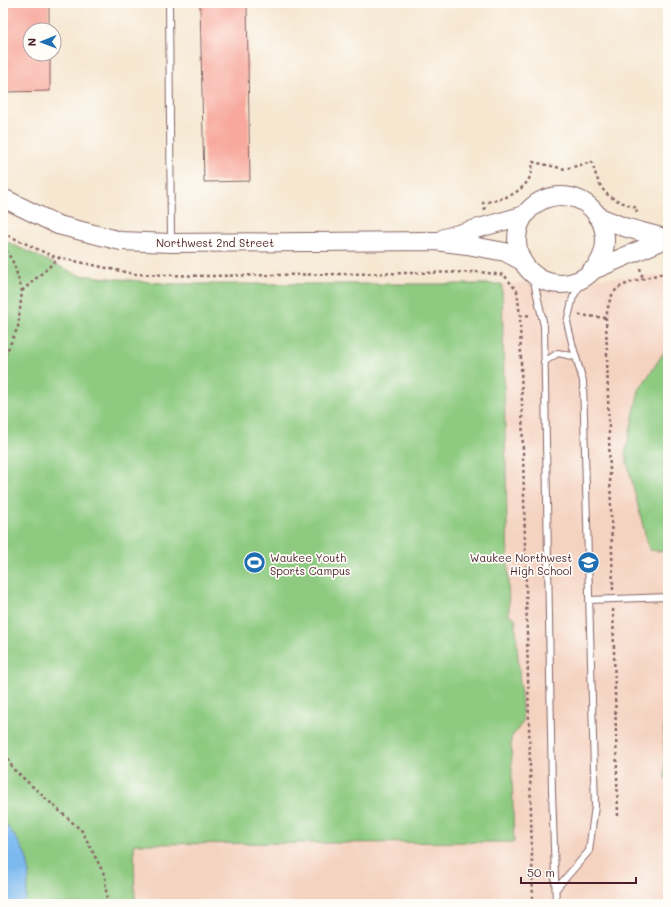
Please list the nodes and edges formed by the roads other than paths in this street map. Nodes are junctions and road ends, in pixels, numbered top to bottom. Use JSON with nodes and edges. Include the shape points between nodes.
{"nodes":[{"id":1,"x":169,"y":3,"type":"edge"},
{"id":2,"x":3,"y":198,"type":"edge"},
{"id":3,"x":526,"y":215,"type":"junction"},
{"id":4,"x":597,"y":216,"type":"junction"},
{"id":5,"x":667,"y":239,"type":"edge"},
{"id":6,"x":435,"y":241,"type":"junction"},
{"id":7,"x":171,"y":243,"type":"junction"},
{"id":8,"x":527,"y":267,"type":"junction"},
{"id":9,"x":589,"y":274,"type":"junction"},
{"id":10,"x":576,"y":357,"type":"junction"},
{"id":11,"x":544,"y":362,"type":"junction"},
{"id":12,"x":668,"y":597,"type":"edge"},
{"id":13,"x":589,"y":600,"type":"junction"},
{"id":14,"x":556,"y":889,"type":"junction"},
{"id":15,"x":556,"y":904,"type":"edge"}],
"edges":[{"from":1,"to":7,"type":"lane"},
{"from":2,"to":7,"type":"street","name":"Northwest 2nd Street","via":[[58,224],[121,241]]},
{"from":3,"to":4,"type":"street","name":"Northwest 2nd Street","via":[[531,207],[557,196],[571,197],[584,202]]},
{"from":3,"to":6,"type":"street","name":"Northwest 2nd Street"},
{"from":3,"to":8,"type":"street","name":"Northwest 2nd Street","via":[[518,232],[518,247]]},
{"from":4,"to":5,"type":"street","name":"Northwest 2nd Street","via":[[624,227]]},
{"from":4,"to":9,"type":"street","name":"Northwest 2nd Street","via":[[605,238],[603,252]]},
{"from":5,"to":9,"type":"street","name":"Northwest 2nd Street"},
{"from":6,"to":7,"type":"street","name":"Northwest 2nd Street"},
{"from":6,"to":8,"type":"street","name":"Northwest 2nd Street","via":[[505,252]]},
{"from":8,"to":9,"type":"street","name":"Northwest 2nd Street","via":[[544,280],[558,284],[573,282]]},
{"from":8,"to":11,"type":"lane","via":[[544,326]]},
{"from":9,"to":10,"type":"lane","via":[[573,297],[567,322]]},
{"from":10,"to":11,"type":"lane","via":[[558,353]]},
{"from":10,"to":13,"type":"lane","via":[[583,381]]},
{"from":11,"to":14,"type":"lane"},
{"from":12,"to":13,"type":"lane"},
{"from":13,"to":14,"type":"lane","via":[[595,806],[589,851]]},
{"from":14,"to":15,"type":"lane"}]}
